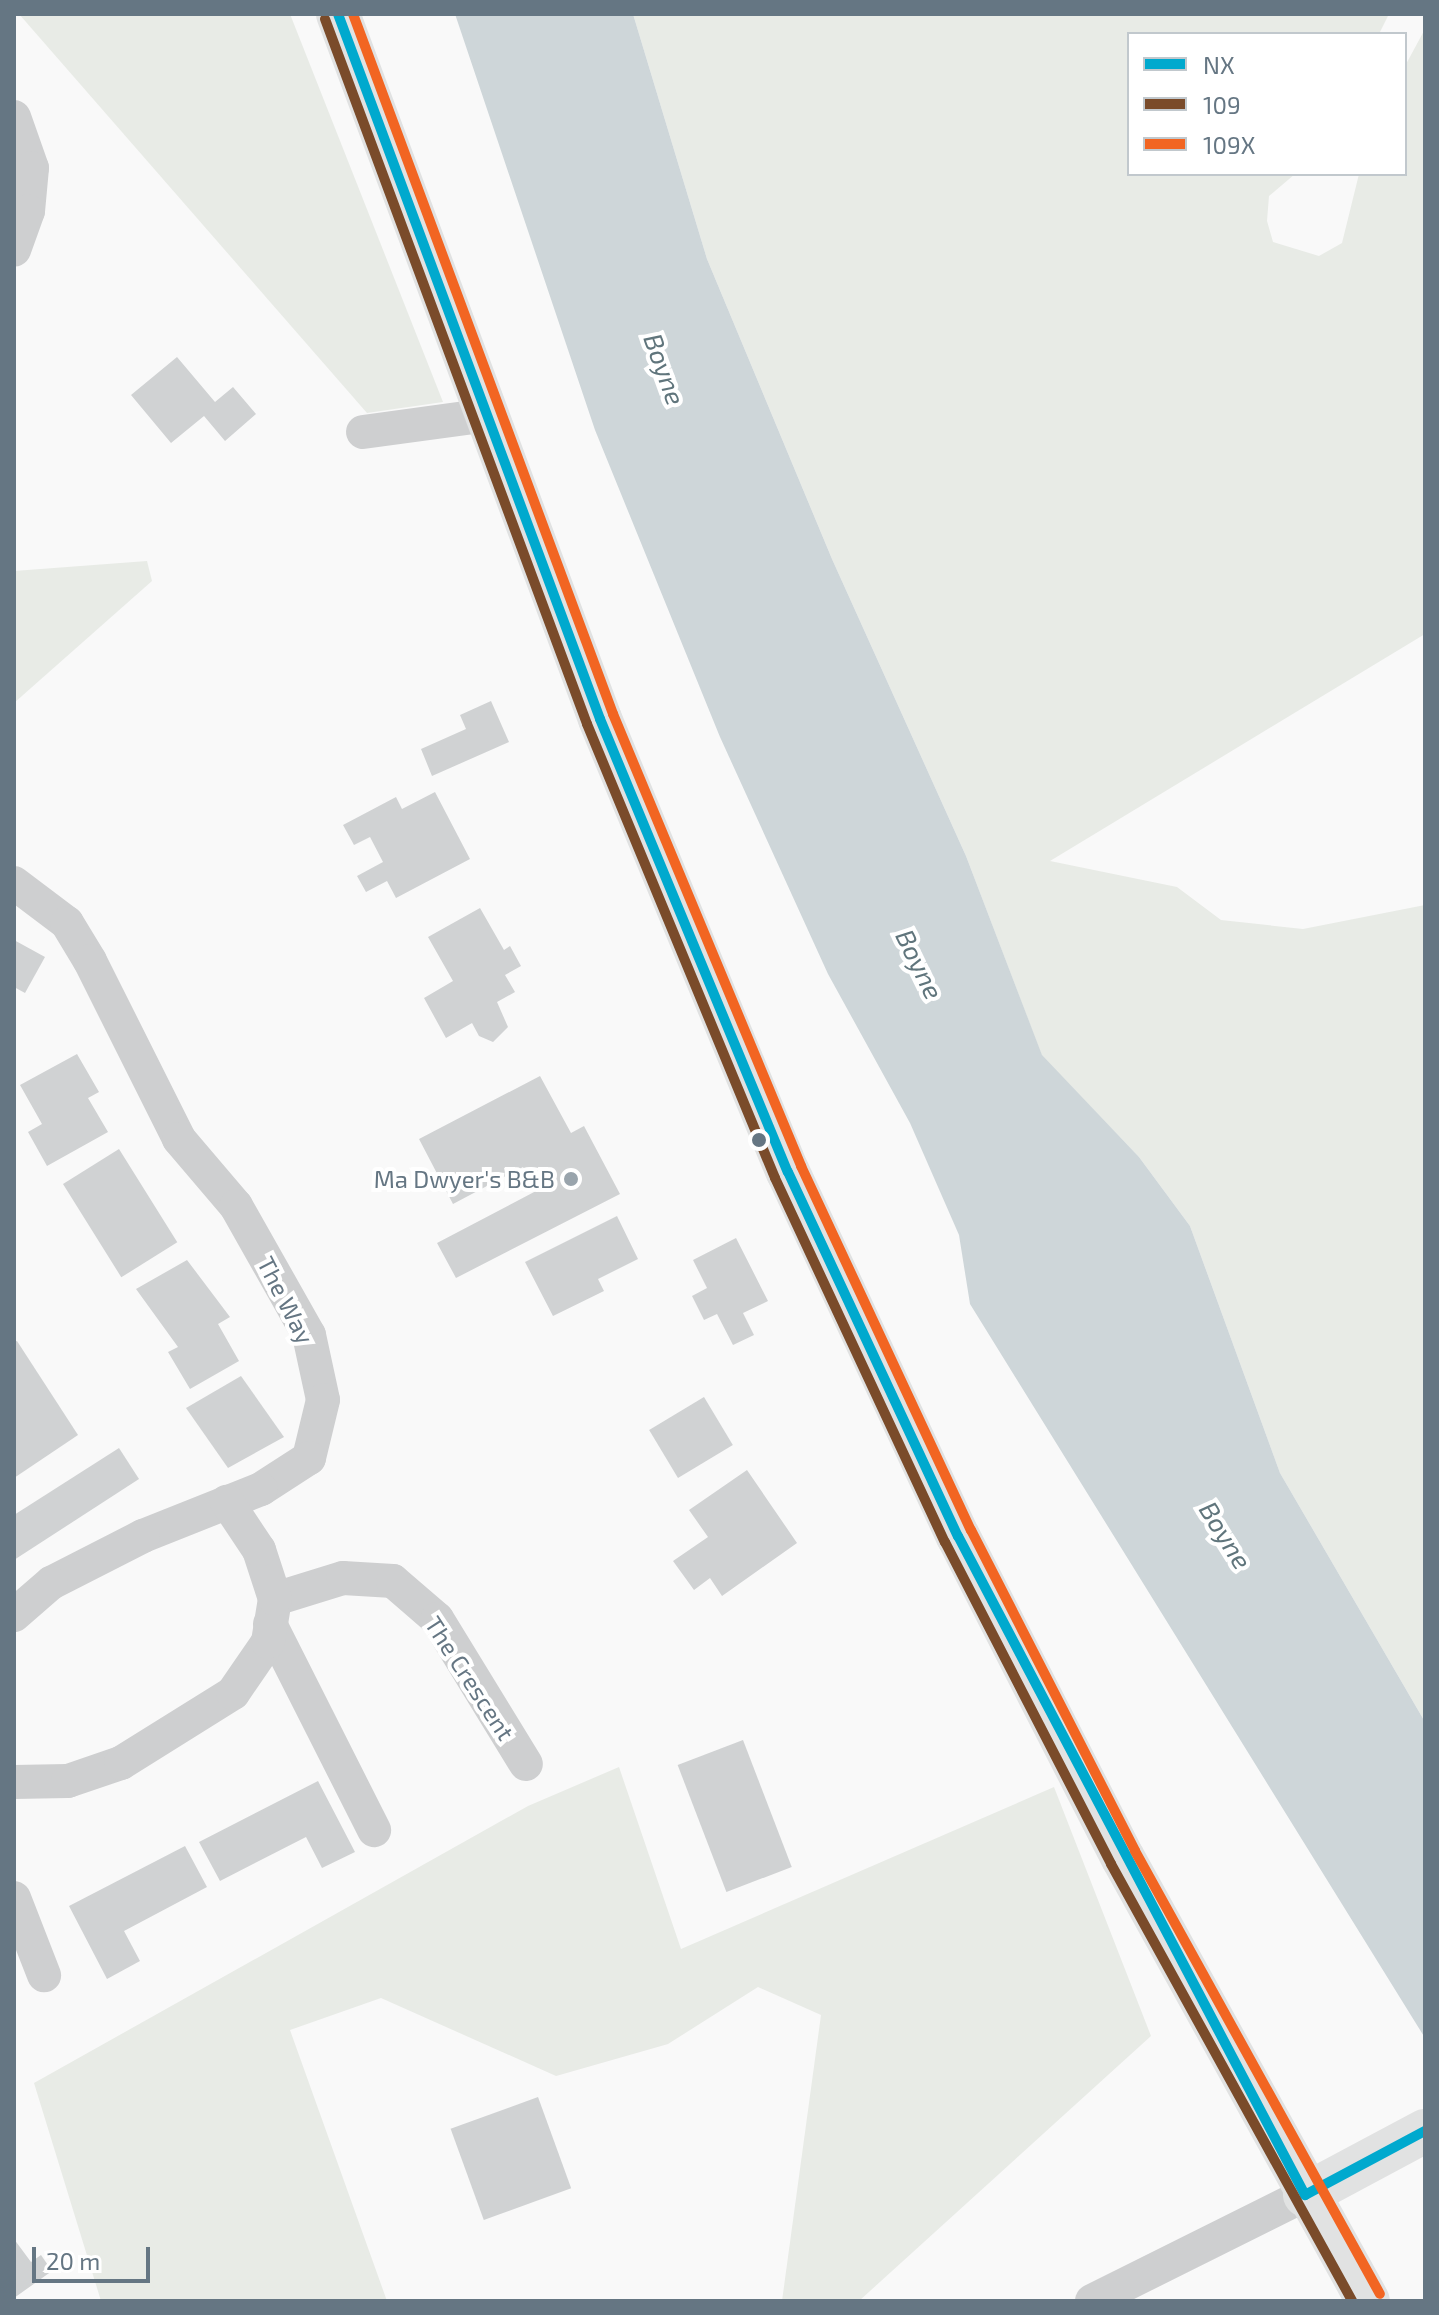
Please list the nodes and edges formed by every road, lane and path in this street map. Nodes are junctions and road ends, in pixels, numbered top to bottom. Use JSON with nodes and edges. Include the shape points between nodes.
{"nodes":[{"id":1,"x":338,"y":14,"type":"edge"},
{"id":2,"x":14,"y":117,"type":"edge"},
{"id":3,"x":14,"y":250,"type":"edge"},
{"id":4,"x":487,"y":415,"type":"junction"},
{"id":5,"x":363,"y":432,"type":"dead end"},
{"id":6,"x":14,"y":883,"type":"edge"},
{"id":7,"x":227,"y":1502,"type":"junction"},
{"id":8,"x":272,"y":1612,"type":"junction"},
{"id":9,"x":14,"y":1615,"type":"edge"},
{"id":10,"x":526,"y":1764,"type":"dead end"},
{"id":11,"x":14,"y":1782,"type":"edge"},
{"id":12,"x":374,"y":1830,"type":"dead end"},
{"id":13,"x":14,"y":1898,"type":"edge"},
{"id":14,"x":44,"y":1975,"type":"dead end"},
{"id":15,"x":1425,"y":2131,"type":"edge"},
{"id":16,"x":1305,"y":2195,"type":"junction"},
{"id":17,"x":1092,"y":2301,"type":"edge"},
{"id":18,"x":1368,"y":2301,"type":"edge"}],
"edges":[{"from":1,"to":4,"type":"main road"},
{"from":2,"to":3,"type":"street","via":[[32,168],[28,211]]},
{"from":4,"to":5,"type":"street"},
{"from":4,"to":16,"type":"main road","via":[[605,733],[788,1172],[958,1536]]},
{"from":6,"to":7,"type":"street","name":"The Way","via":[[67,923],[179,1139],[236,1206],[309,1335],[323,1400],[309,1458]]},
{"from":7,"to":8,"type":"street","via":[[259,1550]]},
{"from":7,"to":9,"type":"street","name":"The Way","via":[[51,1583]]},
{"from":8,"to":10,"type":"street","name":"The Crescent","via":[[343,1578],[393,1581],[437,1619]]},
{"from":8,"to":11,"type":"street","via":[[268,1642],[233,1693],[133,1755],[68,1781]]},
{"from":8,"to":12,"type":"street"},
{"from":13,"to":14,"type":"street"},
{"from":15,"to":16,"type":"main road"},
{"from":16,"to":17,"type":"street"},
{"from":16,"to":18,"type":"main road"}]}
